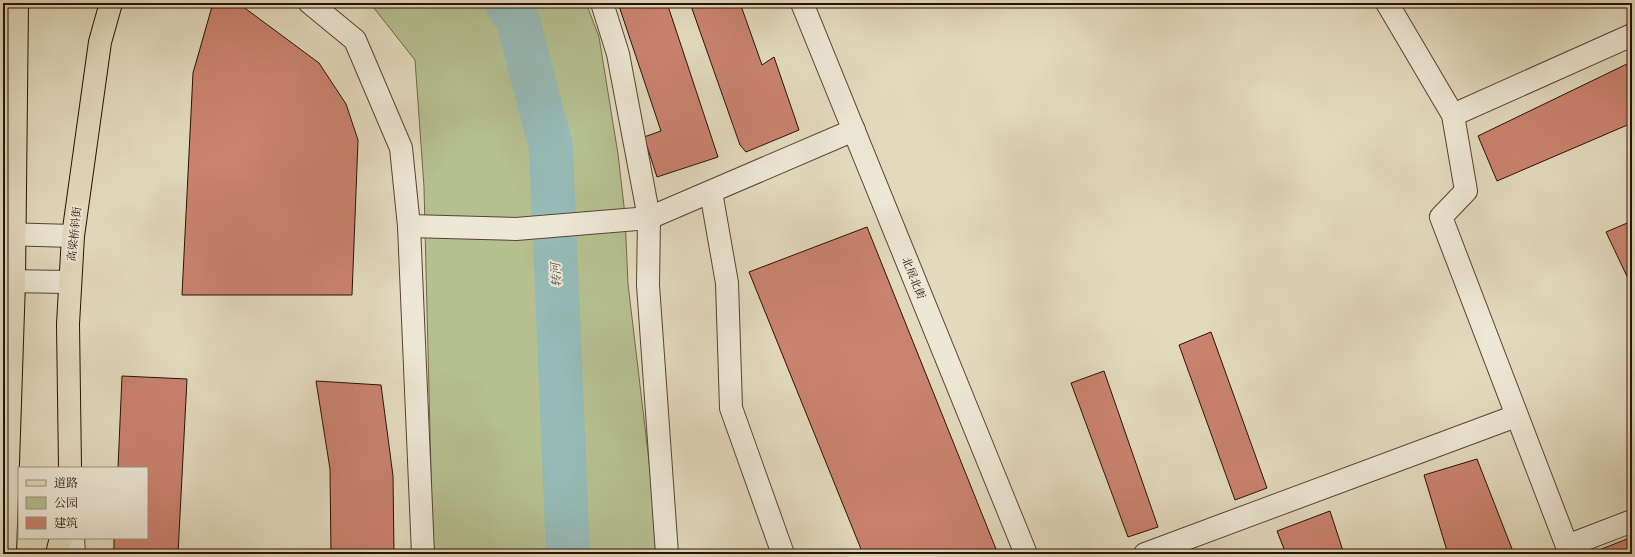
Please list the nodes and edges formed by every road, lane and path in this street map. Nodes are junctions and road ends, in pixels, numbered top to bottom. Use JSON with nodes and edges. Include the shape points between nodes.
{"nodes":[{"id":1,"x":18,"y":3,"type":"edge"},
{"id":2,"x":111,"y":3,"type":"edge"},
{"id":3,"x":310,"y":3,"type":"edge"},
{"id":4,"x":602,"y":3,"type":"edge"},
{"id":5,"x":802,"y":3,"type":"edge"},
{"id":6,"x":1387,"y":3,"type":"edge"},
{"id":7,"x":1632,"y":35,"type":"edge"},
{"id":8,"x":1453,"y":115,"type":"junction"},
{"id":9,"x":854,"y":130,"type":"junction"},
{"id":10,"x":711,"y":192,"type":"junction"},
{"id":11,"x":649,"y":218,"type":"junction"},
{"id":12,"x":409,"y":226,"type":"junction"},
{"id":13,"x":9,"y":234,"type":"edge"},
{"id":14,"x":73,"y":236,"type":"junction"},
{"id":15,"x":9,"y":281,"type":"edge"},
{"id":16,"x":70,"y":282,"type":"junction"},
{"id":17,"x":1516,"y":416,"type":"junction"},
{"id":18,"x":70,"y":467,"type":"edge"},
{"id":19,"x":1632,"y":521,"type":"edge"},
{"id":20,"x":61,"y":539,"type":"edge"},
{"id":21,"x":73,"y":539,"type":"edge"},
{"id":22,"x":5,"y":554,"type":"edge"},
{"id":23,"x":57,"y":554,"type":"edge"},
{"id":24,"x":74,"y":554,"type":"edge"},
{"id":25,"x":423,"y":554,"type":"edge"},
{"id":26,"x":667,"y":554,"type":"edge"},
{"id":27,"x":783,"y":554,"type":"edge"},
{"id":28,"x":1026,"y":554,"type":"edge"},
{"id":29,"x":1145,"y":554,"type":"edge"}],
"edges":[{"from":1,"to":13,"type":"main road"},
{"from":2,"to":14,"type":"main road","name":"高梁桥斜街","via":[[100,42]]},
{"from":3,"to":12,"type":"street","via":[[355,40],[401,148]]},
{"from":4,"to":11,"type":"street","via":[[618,54]]},
{"from":5,"to":9,"type":"street","name":"北展北街"},
{"from":6,"to":8,"type":"street"},
{"from":7,"to":8,"type":"street"},
{"from":8,"to":17,"type":"street","via":[[1466,191],[1441,217]]},
{"from":9,"to":10,"type":"street"},
{"from":9,"to":28,"type":"street","name":"北展北街"},
{"from":10,"to":11,"type":"street"},
{"from":10,"to":27,"type":"street","via":[[727,283],[731,408]]},
{"from":11,"to":12,"type":"street","via":[[516,229]]},
{"from":11,"to":26,"type":"street","via":[[648,285]]},
{"from":12,"to":25,"type":"street"},
{"from":13,"to":14,"type":"street"},
{"from":13,"to":15,"type":"main road"},
{"from":14,"to":16,"type":"main road","name":"高梁桥斜街"},
{"from":15,"to":16,"type":"street"},
{"from":15,"to":22,"type":"main road"},
{"from":16,"to":18,"type":"main road","name":"高梁桥斜街"},
{"from":17,"to":19,"type":"street","via":[[1567,546]]},
{"from":17,"to":29,"type":"street"},
{"from":20,"to":23,"type":"main road"},
{"from":21,"to":24,"type":"street"}]}
